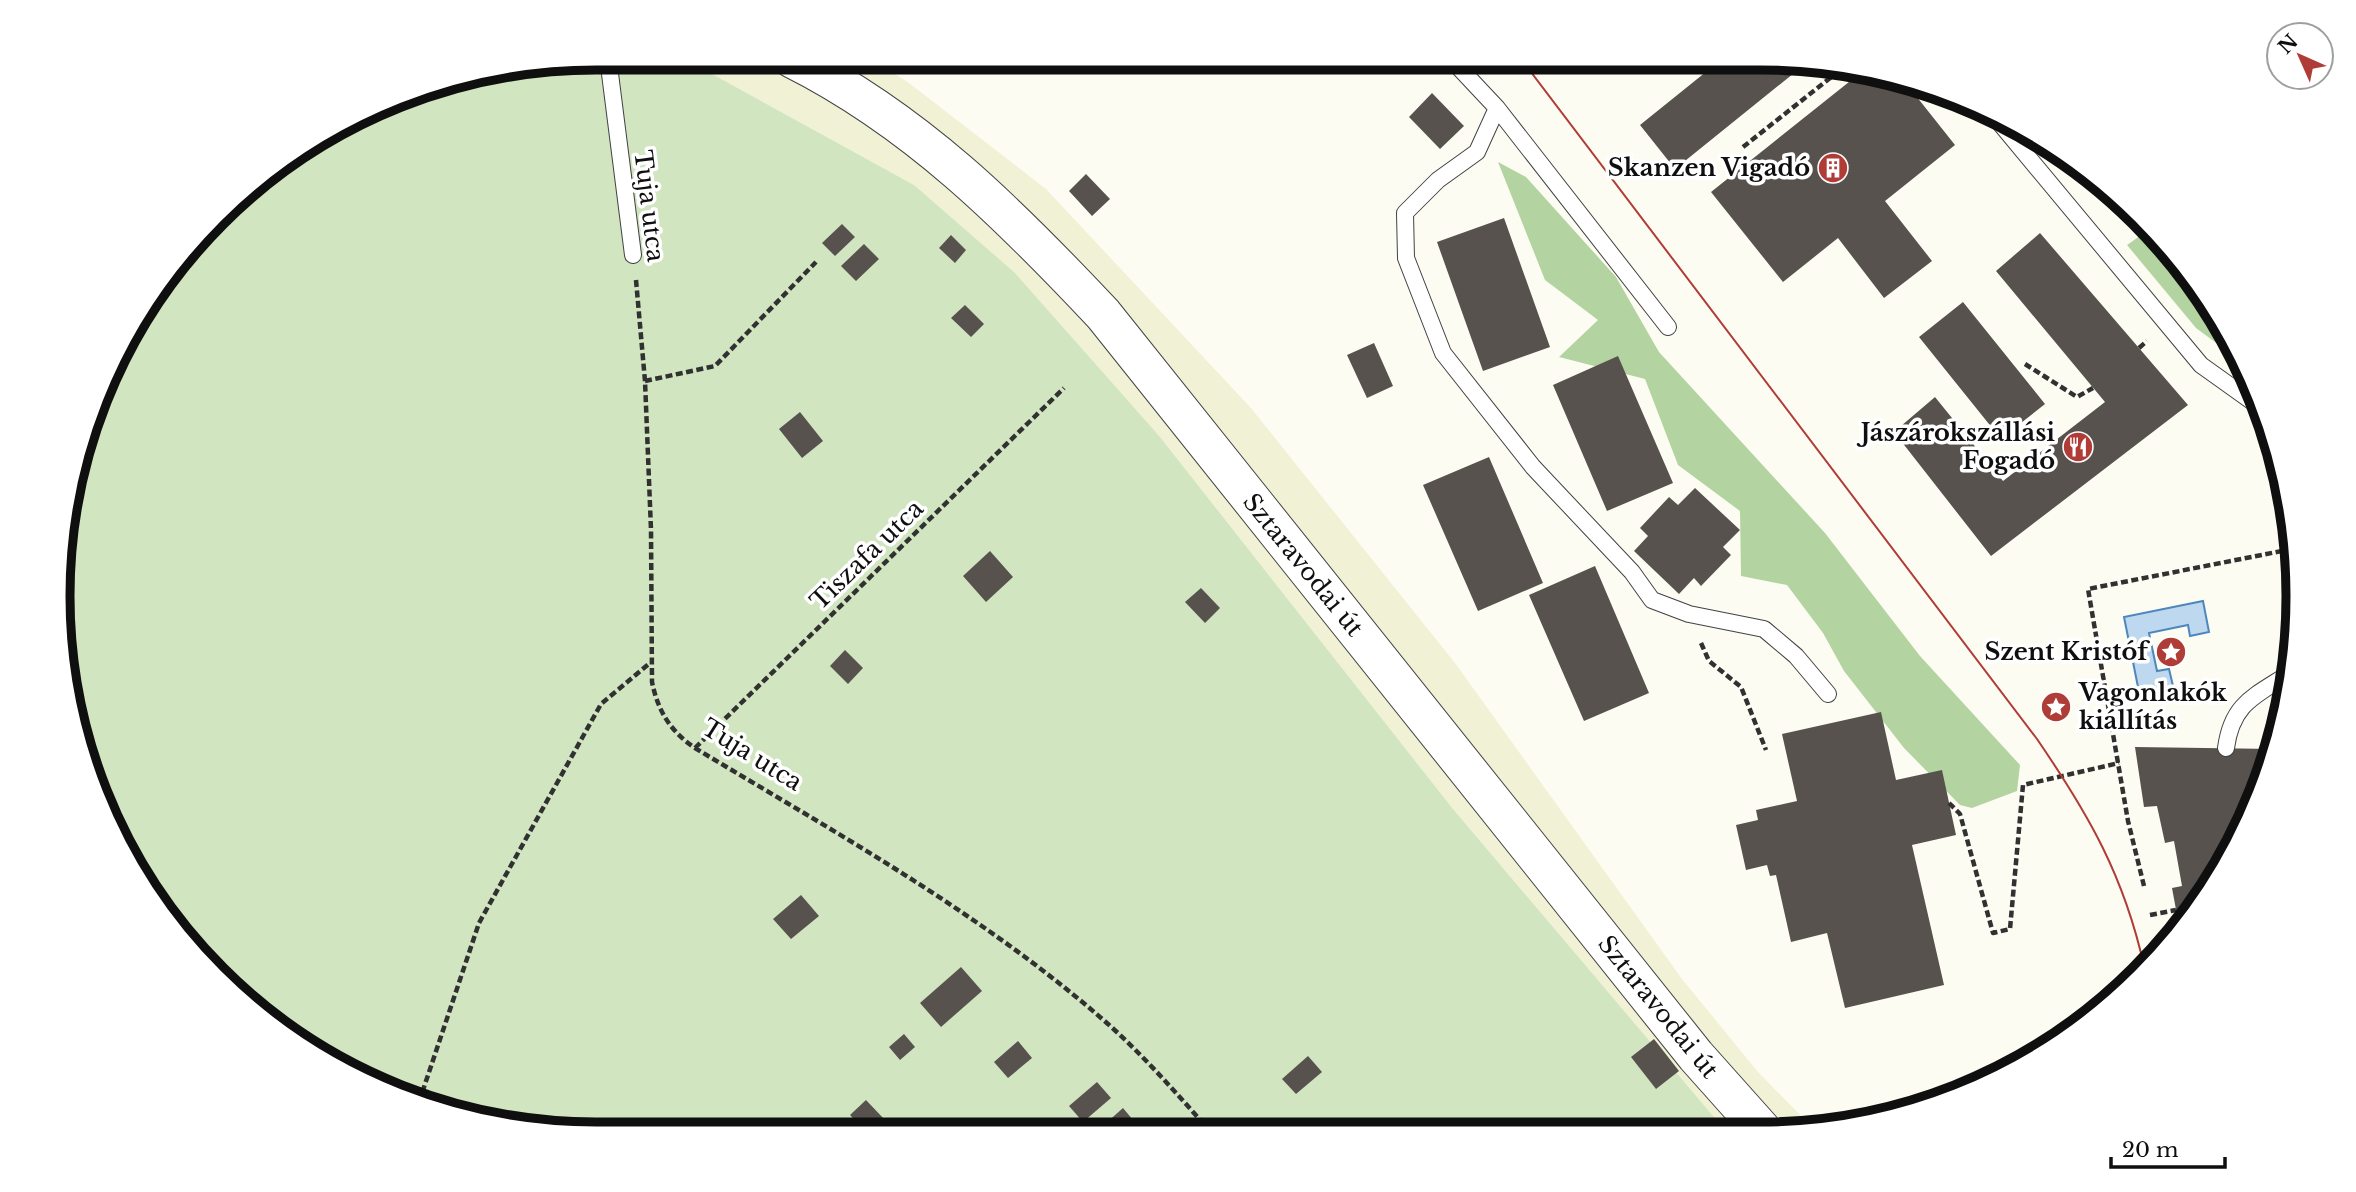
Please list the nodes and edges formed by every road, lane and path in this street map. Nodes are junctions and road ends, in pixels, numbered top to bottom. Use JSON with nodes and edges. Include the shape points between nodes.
{"nodes":[{"id":1,"x":610,"y":70,"type":"edge"},
{"id":2,"x":812,"y":70,"type":"edge"},
{"id":3,"x":1461,"y":70,"type":"edge"},
{"id":4,"x":1833,"y":76,"type":"edge"},
{"id":5,"x":1497,"y":108,"type":"junction"},
{"id":6,"x":2007,"y":131,"type":"edge"},
{"id":7,"x":1743,"y":147,"type":"dead end"},
{"id":8,"x":633,"y":255,"type":"joint"},
{"id":9,"x":816,"y":262,"type":"dead end"},
{"id":10,"x":1668,"y":327,"type":"dead end"},
{"id":11,"x":2025,"y":364,"type":"dead end"},
{"id":12,"x":645,"y":382,"type":"junction"},
{"id":13,"x":1064,"y":388,"type":"dead end"},
{"id":14,"x":2093,"y":388,"type":"dead end"},
{"id":15,"x":2247,"y":398,"type":"edge"},
{"id":16,"x":2284,"y":551,"type":"edge"},
{"id":17,"x":1689,"y":614,"type":"junction"},
{"id":18,"x":651,"y":662,"type":"junction"},
{"id":19,"x":2279,"y":681,"type":"edge"},
{"id":20,"x":1828,"y":694,"type":"dead end"},
{"id":21,"x":695,"y":748,"type":"junction"},
{"id":22,"x":2226,"y":748,"type":"dead end"},
{"id":23,"x":1766,"y":750,"type":"dead end"},
{"id":24,"x":2119,"y":763,"type":"junction"},
{"id":25,"x":1949,"y":803,"type":"dead end"},
{"id":26,"x":2144,"y":886,"type":"dead end"},
{"id":27,"x":2176,"y":910,"type":"dead end"},
{"id":28,"x":2150,"y":915,"type":"dead end"},
{"id":29,"x":422,"y":1092,"type":"edge"},
{"id":30,"x":1202,"y":1122,"type":"edge"},
{"id":31,"x":1755,"y":1122,"type":"edge"}],
"edges":[{"from":1,"to":8,"type":"lane","name":"Tuja utca"},
{"from":2,"to":31,"type":"street","name":"Sztaravodai út","via":[[878,108],[933,148],[1022,227],[1103,314],[1696,1055]]},
{"from":3,"to":5,"type":"lane"},
{"from":4,"to":7,"type":"path"},
{"from":5,"to":10,"type":"lane"},
{"from":5,"to":17,"type":"lane","via":[[1477,152],[1438,180],[1405,213],[1406,258],[1443,353],[1516,447],[1632,572],[1651,600]]},
{"from":6,"to":15,"type":"lane","via":[[2201,365]]},
{"from":8,"to":12,"type":"path","name":"Tuja utca"},
{"from":9,"to":12,"type":"path","via":[[715,366]]},
{"from":11,"to":14,"type":"path","via":[[2077,397]]},
{"from":12,"to":18,"type":"path","name":"Tuja utca"},
{"from":13,"to":21,"type":"path","name":"Tiszafa utca"},
{"from":16,"to":24,"type":"path","via":[[2088,589]]},
{"from":17,"to":20,"type":"lane","via":[[1764,629],[1796,656]]},
{"from":17,"to":23,"type":"path","via":[[1709,661],[1741,687]]},
{"from":18,"to":21,"type":"path","name":"Tuja utca","via":[[663,715]]},
{"from":18,"to":29,"type":"path","via":[[601,704],[479,923]]},
{"from":19,"to":22,"type":"lane","via":[[2248,701],[2229,725]]},
{"from":21,"to":30,"type":"path","name":"Tuja utca","via":[[940,898],[1026,958],[1139,1054]]},
{"from":24,"to":25,"type":"path","via":[[2023,785],[2010,929],[1993,933],[1960,814]]},
{"from":24,"to":26,"type":"path"},
{"from":27,"to":28,"type":"path"}]}
